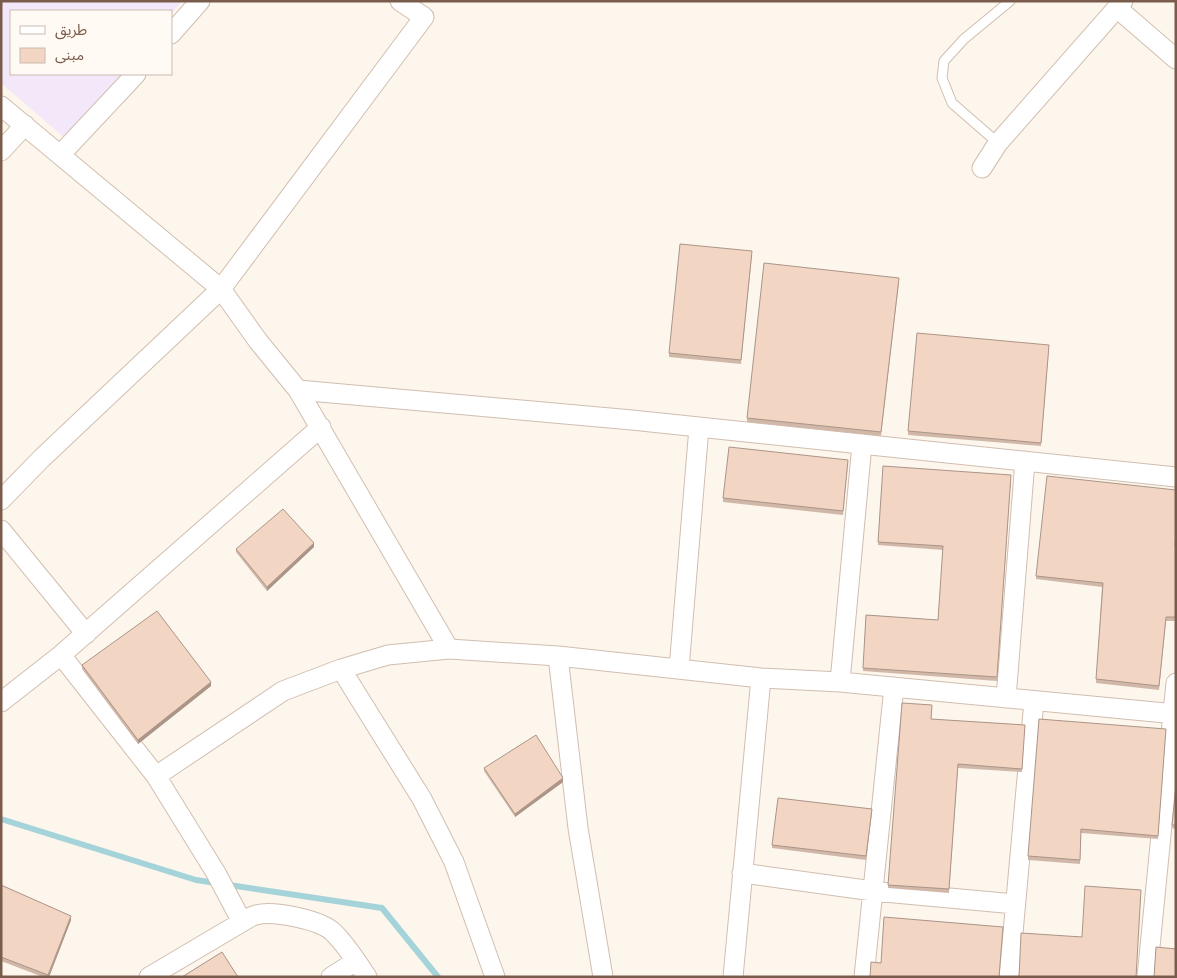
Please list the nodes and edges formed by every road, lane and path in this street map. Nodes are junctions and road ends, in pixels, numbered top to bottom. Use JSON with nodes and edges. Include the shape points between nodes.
{"nodes":[{"id":1,"x":200,"y":1,"type":"edge"},
{"id":2,"x":400,"y":1,"type":"edge"},
{"id":3,"x":1010,"y":1,"type":"edge"},
{"id":4,"x":1120,"y":5,"type":"edge"},
{"id":5,"x":172,"y":33,"type":"edge"},
{"id":6,"x":1176,"y":59,"type":"edge"},
{"id":7,"x":135,"y":75,"type":"edge"},
{"id":8,"x":1,"y":106,"type":"edge"},
{"id":9,"x":24,"y":125,"type":"junction"},
{"id":10,"x":998,"y":143,"type":"junction"},
{"id":11,"x":1,"y":151,"type":"edge"},
{"id":12,"x":60,"y":155,"type":"junction"},
{"id":13,"x":982,"y":168,"type":"dead end"},
{"id":14,"x":221,"y":289,"type":"junction"},
{"id":15,"x":298,"y":390,"type":"junction"},
{"id":16,"x":321,"y":427,"type":"junction"},
{"id":17,"x":699,"y":427,"type":"junction"},
{"id":18,"x":862,"y":444,"type":"junction"},
{"id":19,"x":1025,"y":461,"type":"junction"},
{"id":20,"x":1176,"y":477,"type":"edge"},
{"id":21,"x":1,"y":500,"type":"edge"},
{"id":22,"x":1,"y":530,"type":"edge"},
{"id":23,"x":86,"y":634,"type":"junction"},
{"id":24,"x":449,"y":649,"type":"junction"},
{"id":25,"x":61,"y":655,"type":"junction"},
{"id":26,"x":558,"y":656,"type":"junction"},
{"id":27,"x":341,"y":669,"type":"junction"},
{"id":28,"x":679,"y":669,"type":"junction"},
{"id":29,"x":761,"y":678,"type":"junction"},
{"id":30,"x":840,"y":682,"type":"junction"},
{"id":31,"x":1176,"y":683,"type":"edge"},
{"id":32,"x":894,"y":687,"type":"junction"},
{"id":33,"x":1006,"y":698,"type":"junction"},
{"id":34,"x":1034,"y":701,"type":"junction"},
{"id":35,"x":1,"y":702,"type":"edge"},
{"id":36,"x":1174,"y":714,"type":"edge"},
{"id":37,"x":156,"y":776,"type":"junction"},
{"id":38,"x":742,"y":873,"type":"junction"},
{"id":39,"x":873,"y":891,"type":"junction"},
{"id":40,"x":1015,"y":904,"type":"junction"},
{"id":41,"x":242,"y":922,"type":"junction"},
{"id":42,"x":356,"y":961,"type":"junction"},
{"id":43,"x":149,"y":977,"type":"edge"},
{"id":44,"x":331,"y":977,"type":"edge"},
{"id":45,"x":367,"y":977,"type":"edge"},
{"id":46,"x":495,"y":977,"type":"edge"},
{"id":47,"x":603,"y":977,"type":"edge"},
{"id":48,"x":734,"y":977,"type":"edge"},
{"id":49,"x":864,"y":977,"type":"edge"},
{"id":50,"x":1009,"y":977,"type":"edge"},
{"id":51,"x":1146,"y":977,"type":"edge"}],
"edges":[{"from":1,"to":5,"type":"street"},
{"from":2,"to":14,"type":"street","via":[[424,17]]},
{"from":3,"to":10,"type":"lane","via":[[964,39],[944,61],[942,78],[952,103]]},
{"from":4,"to":6,"type":"street"},
{"from":4,"to":10,"type":"street"},
{"from":7,"to":12,"type":"street"},
{"from":8,"to":9,"type":"street"},
{"from":9,"to":11,"type":"street"},
{"from":9,"to":12,"type":"street"},
{"from":10,"to":13,"type":"street"},
{"from":12,"to":14,"type":"street"},
{"from":14,"to":15,"type":"street"},
{"from":14,"to":21,"type":"street"},
{"from":15,"to":16,"type":"street"},
{"from":15,"to":17,"type":"street"},
{"from":16,"to":23,"type":"street"},
{"from":16,"to":24,"type":"street"},
{"from":17,"to":18,"type":"street"},
{"from":17,"to":28,"type":"street"},
{"from":18,"to":19,"type":"street"},
{"from":18,"to":30,"type":"street"},
{"from":19,"to":20,"type":"street"},
{"from":19,"to":33,"type":"street"},
{"from":22,"to":23,"type":"street"},
{"from":23,"to":25,"type":"street"},
{"from":24,"to":26,"type":"street"},
{"from":24,"to":27,"type":"street","via":[[388,655]]},
{"from":25,"to":35,"type":"street"},
{"from":25,"to":37,"type":"street"},
{"from":26,"to":28,"type":"street"},
{"from":26,"to":47,"type":"street","via":[[578,828]]},
{"from":27,"to":37,"type":"street","via":[[284,691]]},
{"from":27,"to":46,"type":"street","via":[[422,799],[454,862]]},
{"from":28,"to":29,"type":"street"},
{"from":29,"to":30,"type":"street"},
{"from":29,"to":38,"type":"street"},
{"from":30,"to":32,"type":"street"},
{"from":31,"to":36,"type":"street"},
{"from":32,"to":33,"type":"street"},
{"from":32,"to":39,"type":"street"},
{"from":33,"to":34,"type":"street"},
{"from":34,"to":36,"type":"street"},
{"from":34,"to":40,"type":"street"},
{"from":36,"to":51,"type":"street"},
{"from":37,"to":41,"type":"street"},
{"from":38,"to":39,"type":"street"},
{"from":38,"to":48,"type":"street"},
{"from":39,"to":40,"type":"street"},
{"from":39,"to":49,"type":"street"},
{"from":40,"to":50,"type":"street"},
{"from":41,"to":42,"type":"street","via":[[256,915],[274,913],[316,922],[333,932]]},
{"from":41,"to":43,"type":"street"},
{"from":42,"to":44,"type":"street"},
{"from":42,"to":45,"type":"street"}]}
